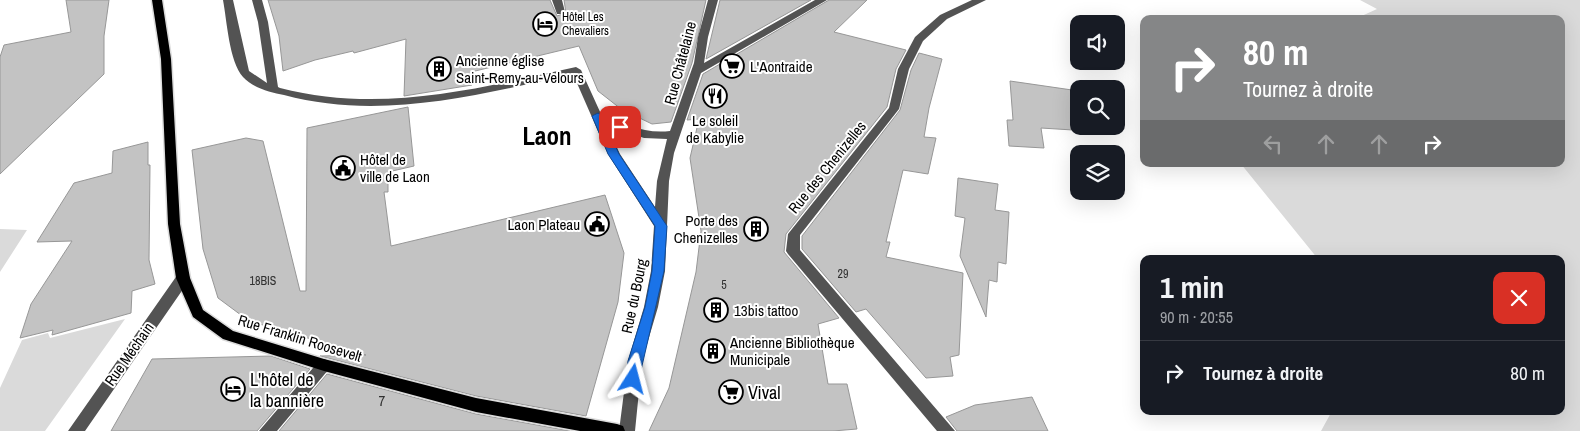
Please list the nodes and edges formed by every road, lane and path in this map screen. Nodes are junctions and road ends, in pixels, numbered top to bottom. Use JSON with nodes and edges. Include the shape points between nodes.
{"nodes":[{"id":1,"x":157,"y":0,"type":"edge"},
{"id":2,"x":228,"y":0,"type":"edge"},
{"id":3,"x":257,"y":0,"type":"edge"},
{"id":4,"x":557,"y":0,"type":"edge"},
{"id":5,"x":713,"y":0,"type":"edge"},
{"id":6,"x":822,"y":0,"type":"edge"},
{"id":7,"x":981,"y":0,"type":"edge"},
{"id":8,"x":560,"y":12,"type":"dead end"},
{"id":9,"x":696,"y":71,"type":"junction"},
{"id":10,"x":272,"y":89,"type":"junction"},
{"id":11,"x":598,"y":116,"type":"junction"},
{"id":12,"x":675,"y":134,"type":"junction"},
{"id":13,"x":661,"y":226,"type":"junction"},
{"id":14,"x":183,"y":278,"type":"junction"},
{"id":15,"x":324,"y":365,"type":"junction"},
{"id":16,"x":76,"y":431,"type":"edge"},
{"id":17,"x":267,"y":431,"type":"edge"},
{"id":18,"x":617,"y":431,"type":"edge"},
{"id":19,"x":627,"y":431,"type":"edge"},
{"id":20,"x":947,"y":431,"type":"edge"}],
"edges":[{"from":1,"to":14,"type":"main road","name":"Rue Franklin Roosevelt","via":[[168,90],[174,224]]},
{"from":2,"to":10,"type":"street","via":[[244,70],[256,82]]},
{"from":3,"to":10,"type":"street"},
{"from":4,"to":8,"type":"street"},
{"from":5,"to":9,"type":"street","name":"Rue Châtelaine"},
{"from":6,"to":9,"type":"street"},
{"from":7,"to":20,"type":"street","name":"Rue des Chenizelles","via":[[956,8],[926,30],[909,51],[894,109],[794,234],[793,252]]},
{"from":9,"to":12,"type":"street","name":"Rue Châtelaine"},
{"from":10,"to":11,"type":"street","via":[[320,101],[384,103],[419,100],[576,70]]},
{"from":11,"to":12,"type":"street","via":[[642,136]]},
{"from":11,"to":13,"type":"street","via":[[614,154]]},
{"from":12,"to":13,"type":"street","name":"Rue du Bourg","via":[[663,181]]},
{"from":13,"to":19,"type":"street","name":"Rue du Bourg","via":[[658,271],[635,361]]},
{"from":14,"to":15,"type":"main road","name":"Rue Franklin Roosevelt","via":[[198,313],[213,326],[228,335]]},
{"from":14,"to":16,"type":"street","name":"Rue Méchain"},
{"from":15,"to":17,"type":"street"},
{"from":15,"to":18,"type":"main road","name":"Rue Franklin Roosevelt","via":[[476,405]]}]}
